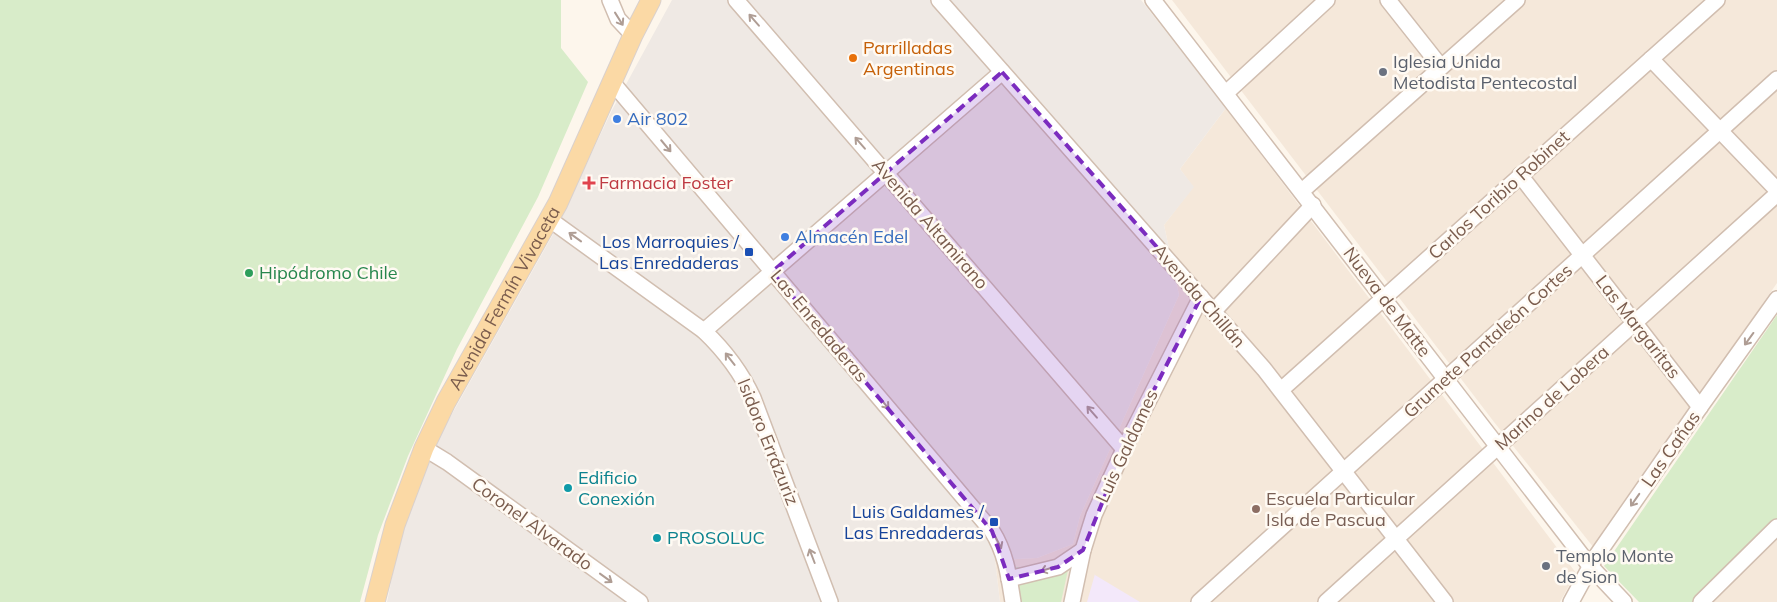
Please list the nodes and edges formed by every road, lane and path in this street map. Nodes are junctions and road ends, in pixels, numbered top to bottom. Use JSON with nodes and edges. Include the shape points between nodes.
{"nodes":[{"id":1,"x":610,"y":0,"type":"edge"},
{"id":2,"x":651,"y":0,"type":"edge"},
{"id":3,"x":736,"y":0,"type":"edge"},
{"id":4,"x":939,"y":0,"type":"edge"},
{"id":5,"x":1327,"y":0,"type":"edge"},
{"id":6,"x":1388,"y":0,"type":"edge"},
{"id":7,"x":1517,"y":0,"type":"edge"},
{"id":8,"x":1717,"y":0,"type":"edge"},
{"id":9,"x":1158,"y":2,"type":"edge"},
{"id":10,"x":633,"y":35,"type":"junction"},
{"id":11,"x":1651,"y":59,"type":"junction"},
{"id":12,"x":1441,"y":67,"type":"junction"},
{"id":13,"x":1002,"y":72,"type":"junction"},
{"id":14,"x":1777,"y":79,"type":"edge"},
{"id":15,"x":612,"y":82,"type":"junction"},
{"id":16,"x":1226,"y":93,"type":"junction"},
{"id":17,"x":1720,"y":131,"type":"junction"},
{"id":18,"x":886,"y":173,"type":"junction"},
{"id":19,"x":1520,"y":176,"type":"junction"},
{"id":20,"x":1777,"y":190,"type":"edge"},
{"id":21,"x":1302,"y":191,"type":"junction"},
{"id":22,"x":1777,"y":194,"type":"edge"},
{"id":23,"x":1313,"y":205,"type":"junction"},
{"id":24,"x":549,"y":219,"type":"junction"},
{"id":25,"x":1583,"y":256,"type":"junction"},
{"id":26,"x":772,"y":272,"type":"junction"},
{"id":27,"x":1201,"y":297,"type":"junction"},
{"id":28,"x":1384,"y":298,"type":"junction"},
{"id":29,"x":1777,"y":299,"type":"edge"},
{"id":30,"x":1213,"y":312,"type":"junction"},
{"id":31,"x":1635,"y":323,"type":"junction"},
{"id":32,"x":704,"y":331,"type":"junction"},
{"id":33,"x":1446,"y":379,"type":"junction"},
{"id":34,"x":1281,"y":390,"type":"junction"},
{"id":35,"x":1700,"y":407,"type":"junction"},
{"id":36,"x":1498,"y":446,"type":"junction"},
{"id":37,"x":424,"y":448,"type":"junction"},
{"id":38,"x":1124,"y":449,"type":"junction"},
{"id":39,"x":1343,"y":471,"type":"junction"},
{"id":40,"x":1777,"y":527,"type":"edge"},
{"id":41,"x":1396,"y":539,"type":"junction"},
{"id":42,"x":1083,"y":550,"type":"junction"},
{"id":43,"x":1590,"y":566,"type":"junction"},
{"id":44,"x":1010,"y":579,"type":"junction"},
{"id":45,"x":375,"y":602,"type":"edge"},
{"id":46,"x":640,"y":602,"type":"edge"},
{"id":47,"x":830,"y":602,"type":"edge"},
{"id":48,"x":1013,"y":602,"type":"edge"},
{"id":49,"x":1072,"y":602,"type":"edge"},
{"id":50,"x":1199,"y":602,"type":"edge"},
{"id":51,"x":1326,"y":602,"type":"edge"},
{"id":52,"x":1445,"y":602,"type":"edge"},
{"id":53,"x":1571,"y":602,"type":"edge"},
{"id":54,"x":1624,"y":602,"type":"edge"},
{"id":55,"x":1701,"y":602,"type":"edge"}],
"edges":[{"from":1,"to":10,"type":"street","one_way":true,"via":[[618,19]]},
{"from":2,"to":10,"type":"main road","name":"Avenida Fermín Vivaceta"},
{"from":18,"to":3,"type":"street","name":"Avenida Altamirano","one_way":true},
{"from":4,"to":13,"type":"street","name":"Avenida Chillán"},
{"from":5,"to":16,"type":"street"},
{"from":6,"to":12,"type":"street"},
{"from":7,"to":12,"type":"street"},
{"from":8,"to":11,"type":"street","name":"Carlos Toribio Robinet"},
{"from":9,"to":16,"type":"street","name":"Nueva de Matte"},
{"from":10,"to":15,"type":"main road","name":"Avenida Fermín Vivaceta"},
{"from":11,"to":17,"type":"street"},
{"from":11,"to":19,"type":"street","name":"Carlos Toribio Robinet"},
{"from":12,"to":21,"type":"street"},
{"from":13,"to":18,"type":"street"},
{"from":13,"to":27,"type":"street","name":"Avenida Chillán"},
{"from":14,"to":17,"type":"street","name":"Grumete Pantaleón Cortes"},
{"from":15,"to":24,"type":"main road","name":"Avenida Fermín Vivaceta"},
{"from":15,"to":26,"type":"street","name":"Las Enredaderas","one_way":true},
{"from":16,"to":21,"type":"street","name":"Nueva de Matte"},
{"from":17,"to":20,"type":"street"},
{"from":17,"to":25,"type":"street","name":"Grumete Pantaleón Cortes"},
{"from":18,"to":26,"type":"street"},
{"from":38,"to":18,"type":"street","name":"Avenida Altamirano","one_way":true},
{"from":19,"to":25,"type":"street","name":"Las Margaritas"},
{"from":19,"to":28,"type":"street","name":"Carlos Toribio Robinet"},
{"from":21,"to":23,"type":"street","name":"Nueva de Matte"},
{"from":22,"to":31,"type":"street","name":"Marino de Lobera"},
{"from":23,"to":28,"type":"street","name":"Nueva de Matte"},
{"from":23,"to":30,"type":"street"},
{"from":32,"to":24,"type":"street","name":"Isidoro Errázuriz","one_way":true},
{"from":24,"to":37,"type":"main road","name":"Avenida Fermín Vivaceta","via":[[446,402]]},
{"from":25,"to":31,"type":"street","name":"Las Margaritas"},
{"from":25,"to":33,"type":"street","name":"Grumete Pantaleón Cortes"},
{"from":26,"to":32,"type":"street"},
{"from":26,"to":44,"type":"street","name":"Las Enredaderas","one_way":true,"via":[[992,531],[1003,552]]},
{"from":27,"to":30,"type":"street","name":"Avenida Chillán"},
{"from":27,"to":38,"type":"street","name":"Luis Galdames"},
{"from":28,"to":33,"type":"street","name":"Nueva de Matte"},
{"from":28,"to":34,"type":"street","name":"Carlos Toribio Robinet"},
{"from":29,"to":35,"type":"street","name":"Las Cañas","one_way":true},
{"from":30,"to":34,"type":"street","name":"Avenida Chillán"},
{"from":31,"to":35,"type":"street","name":"Las Margaritas"},
{"from":31,"to":36,"type":"street","name":"Marino de Lobera"},
{"from":47,"to":32,"type":"street","name":"Isidoro Errázuriz","one_way":true,"via":[[748,387],[727,354]]},
{"from":33,"to":36,"type":"street","name":"Nueva de Matte"},
{"from":33,"to":39,"type":"street","name":"Grumete Pantaleón Cortes"},
{"from":34,"to":39,"type":"street","name":"Avenida Chillán"},
{"from":35,"to":43,"type":"street","name":"Las Cañas","one_way":true},
{"from":36,"to":41,"type":"street","name":"Marino de Lobera"},
{"from":36,"to":43,"type":"street","name":"Nueva de Matte"},
{"from":37,"to":45,"type":"main road","name":"Avenida Fermín Vivaceta","via":[[395,525]]},
{"from":37,"to":46,"type":"street","name":"Coronel Alvarado","one_way":true},
{"from":38,"to":42,"type":"street","name":"Luis Galdames","via":[[1094,515]]},
{"from":39,"to":41,"type":"street","name":"Avenida Chillán"},
{"from":39,"to":50,"type":"street","name":"Grumete Pantaleón Cortes"},
{"from":40,"to":55,"type":"street"},
{"from":41,"to":51,"type":"street","name":"Marino de Lobera"},
{"from":41,"to":52,"type":"street","name":"Avenida Chillán"},
{"from":42,"to":44,"type":"street","one_way":true,"via":[[1058,567]]},
{"from":42,"to":49,"type":"street","name":"Luis Galdames"},
{"from":43,"to":53,"type":"street","name":"Las Cañas"},
{"from":43,"to":54,"type":"street","name":"Nueva de Matte"},
{"from":44,"to":48,"type":"street","name":"Las Enredaderas"}]}
